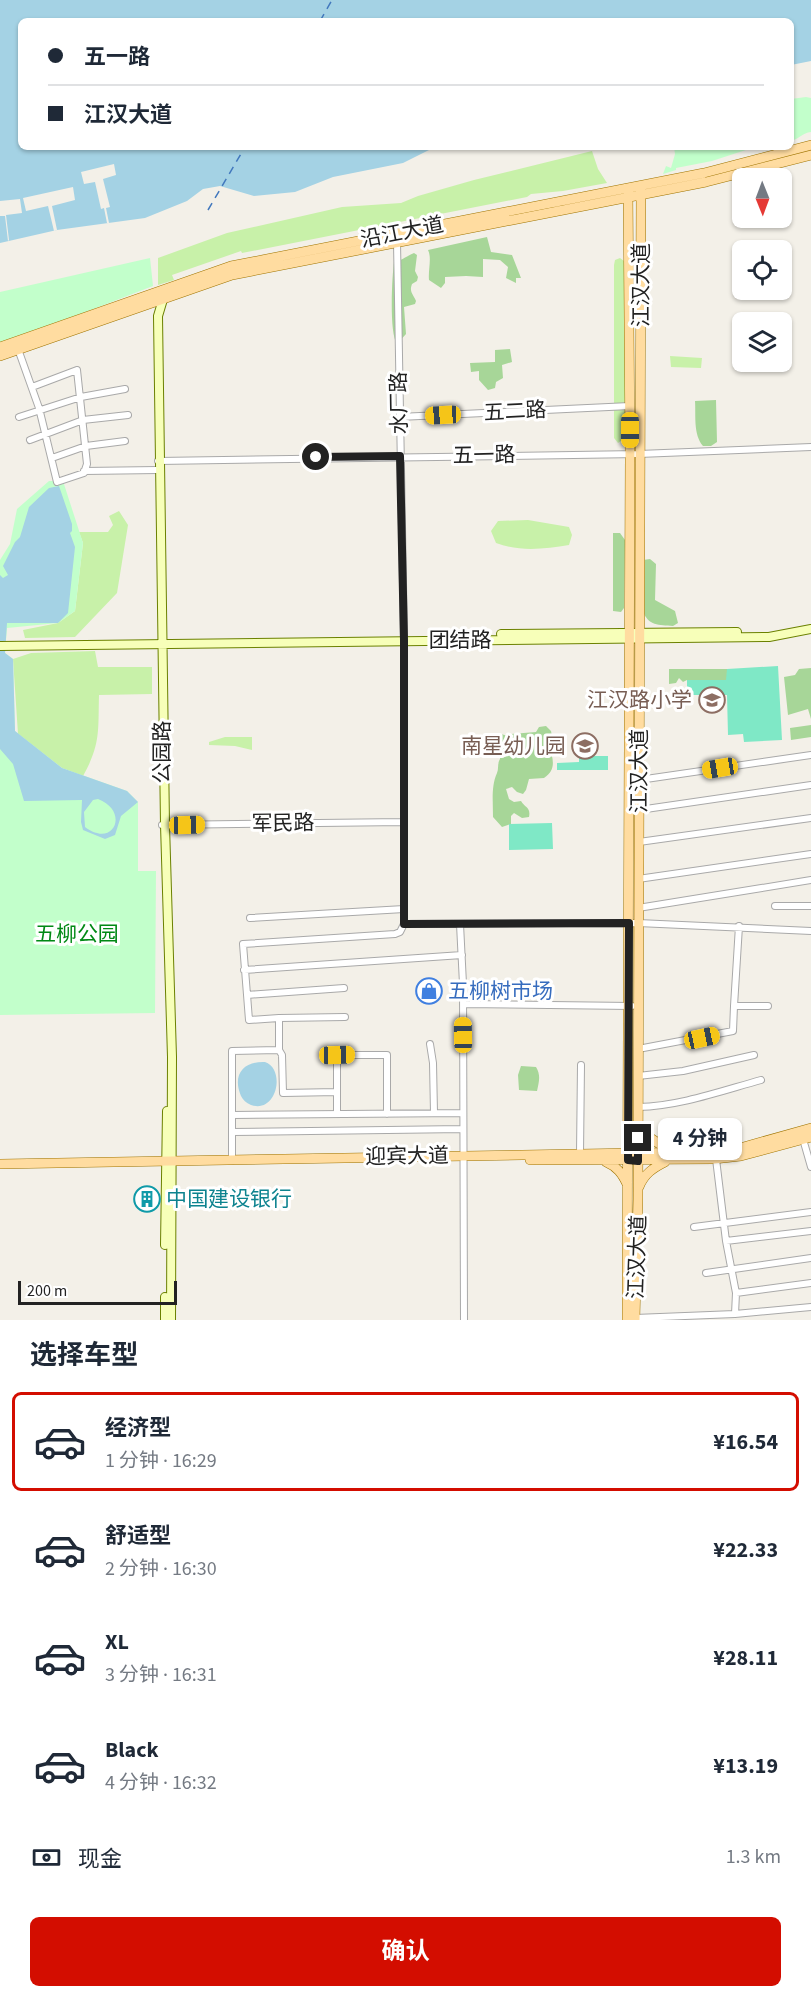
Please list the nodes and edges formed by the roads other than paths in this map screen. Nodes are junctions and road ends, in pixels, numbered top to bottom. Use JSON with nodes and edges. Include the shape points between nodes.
{"nodes":[{"id":1,"x":811,"y":144,"type":"edge"},
{"id":2,"x":794,"y":149,"type":"edge"},
{"id":3,"x":790,"y":150,"type":"edge"},
{"id":4,"x":811,"y":155,"type":"edge"},
{"id":5,"x":641,"y":191,"type":"junction"},
{"id":6,"x":629,"y":193,"type":"junction"},
{"id":7,"x":397,"y":242,"type":"junction"},
{"id":8,"x":172,"y":287,"type":"junction"},
{"id":9,"x":162,"y":300,"type":"junction"},
{"id":10,"x":133,"y":310,"type":"junction"},
{"id":11,"x":0,"y":347,"type":"edge"},
{"id":12,"x":18,"y":349,"type":"junction"},
{"id":13,"x":0,"y":356,"type":"edge"},
{"id":14,"x":32,"y":387,"type":"junction"},
{"id":15,"x":125,"y":389,"type":"dead end"},
{"id":16,"x":81,"y":397,"type":"junction"},
{"id":17,"x":630,"y":406,"type":"junction"},
{"id":18,"x":39,"y":410,"type":"junction"},
{"id":19,"x":129,"y":415,"type":"dead end"},
{"id":20,"x":19,"y":417,"type":"dead end"},
{"id":21,"x":399,"y":417,"type":"junction"},
{"id":22,"x":84,"y":420,"type":"junction"},
{"id":23,"x":46,"y":435,"type":"junction"},
{"id":24,"x":30,"y":440,"type":"dead end"},
{"id":25,"x":125,"y":441,"type":"dead end"},
{"id":26,"x":86,"y":446,"type":"junction"},
{"id":27,"x":811,"y":447,"type":"edge"},
{"id":28,"x":635,"y":454,"type":"junction"},
{"id":29,"x":400,"y":456,"type":"junction"},
{"id":30,"x":52,"y":458,"type":"junction"},
{"id":31,"x":159,"y":460,"type":"junction"},
{"id":32,"x":158,"y":470,"type":"junction"},
{"id":33,"x":84,"y":471,"type":"junction"},
{"id":34,"x":811,"y":624,"type":"edge"},
{"id":35,"x":811,"y":629,"type":"edge"},
{"id":36,"x":634,"y":635,"type":"junction"},
{"id":37,"x":404,"y":638,"type":"junction"},
{"id":38,"x":0,"y":641,"type":"edge"},
{"id":39,"x":162,"y":641,"type":"junction"},
{"id":40,"x":13,"y":643,"type":"junction"},
{"id":41,"x":0,"y":646,"type":"edge"},
{"id":42,"x":811,"y":755,"type":"edge"},
{"id":43,"x":639,"y":780,"type":"junction"},
{"id":44,"x":811,"y":785,"type":"edge"},
{"id":45,"x":639,"y":810,"type":"junction"},
{"id":46,"x":811,"y":818,"type":"edge"},
{"id":47,"x":404,"y":822,"type":"junction"},
{"id":48,"x":163,"y":825,"type":"junction"},
{"id":49,"x":639,"y":842,"type":"junction"},
{"id":50,"x":811,"y":853,"type":"edge"},
{"id":51,"x":638,"y":878,"type":"junction"},
{"id":52,"x":811,"y":879,"type":"edge"},
{"id":53,"x":775,"y":906,"type":"dead end"},
{"id":54,"x":811,"y":906,"type":"edge"},
{"id":55,"x":638,"y":907,"type":"junction"},
{"id":56,"x":404,"y":909,"type":"junction"},
{"id":57,"x":250,"y":918,"type":"dead end"},
{"id":58,"x":635,"y":923,"type":"junction"},
{"id":59,"x":404,"y":924,"type":"junction"},
{"id":60,"x":460,"y":924,"type":"junction"},
{"id":61,"x":739,"y":927,"type":"junction"},
{"id":62,"x":811,"y":930,"type":"edge"},
{"id":63,"x":462,"y":956,"type":"junction"},
{"id":64,"x":244,"y":970,"type":"junction"},
{"id":65,"x":344,"y":987,"type":"dead end"},
{"id":66,"x":247,"y":995,"type":"junction"},
{"id":67,"x":634,"y":1001,"type":"junction"},
{"id":68,"x":463,"y":1004,"type":"junction"},
{"id":69,"x":734,"y":1006,"type":"junction"},
{"id":70,"x":768,"y":1006,"type":"dead end"},
{"id":71,"x":345,"y":1017,"type":"dead end"},
{"id":72,"x":279,"y":1018,"type":"junction"},
{"id":73,"x":634,"y":1019,"type":"junction"},
{"id":74,"x":430,"y":1044,"type":"dead end"},
{"id":75,"x":638,"y":1049,"type":"junction"},
{"id":76,"x":279,"y":1050,"type":"junction"},
{"id":77,"x":753,"y":1055,"type":"dead end"},
{"id":78,"x":581,"y":1065,"type":"dead end"},
{"id":79,"x":638,"y":1076,"type":"junction"},
{"id":80,"x":761,"y":1080,"type":"dead end"},
{"id":81,"x":337,"y":1092,"type":"junction"},
{"id":82,"x":638,"y":1107,"type":"junction"},
{"id":83,"x":434,"y":1113,"type":"junction"},
{"id":84,"x":463,"y":1113,"type":"junction"},
{"id":85,"x":338,"y":1114,"type":"junction"},
{"id":86,"x":387,"y":1114,"type":"junction"},
{"id":87,"x":232,"y":1115,"type":"junction"},
{"id":88,"x":638,"y":1123,"type":"junction"},
{"id":89,"x":811,"y":1128,"type":"edge"},
{"id":90,"x":463,"y":1129,"type":"junction"},
{"id":91,"x":232,"y":1132,"type":"junction"},
{"id":92,"x":629,"y":1132,"type":"junction"},
{"id":93,"x":807,"y":1138,"type":"edge"},
{"id":94,"x":580,"y":1153,"type":"junction"},
{"id":95,"x":669,"y":1156,"type":"junction"},
{"id":96,"x":603,"y":1157,"type":"junction"},
{"id":97,"x":633,"y":1157,"type":"junction"},
{"id":98,"x":463,"y":1158,"type":"junction"},
{"id":99,"x":716,"y":1159,"type":"junction"},
{"id":100,"x":232,"y":1161,"type":"junction"},
{"id":101,"x":169,"y":1163,"type":"junction"},
{"id":102,"x":0,"y":1166,"type":"edge"},
{"id":103,"x":811,"y":1167,"type":"edge"},
{"id":104,"x":628,"y":1186,"type":"junction"},
{"id":105,"x":638,"y":1189,"type":"junction"},
{"id":106,"x":811,"y":1212,"type":"edge"},
{"id":107,"x":724,"y":1222,"type":"junction"},
{"id":108,"x":694,"y":1227,"type":"dead end"},
{"id":109,"x":811,"y":1231,"type":"edge"},
{"id":110,"x":726,"y":1241,"type":"junction"},
{"id":111,"x":811,"y":1258,"type":"edge"},
{"id":112,"x":731,"y":1269,"type":"junction"},
{"id":113,"x":706,"y":1272,"type":"dead end"},
{"id":114,"x":811,"y":1283,"type":"edge"},
{"id":115,"x":736,"y":1293,"type":"junction"},
{"id":116,"x":811,"y":1307,"type":"edge"},
{"id":117,"x":735,"y":1314,"type":"junction"},
{"id":118,"x":632,"y":1319,"type":"edge"},
{"id":119,"x":165,"y":1320,"type":"edge"},
{"id":120,"x":171,"y":1320,"type":"edge"},
{"id":121,"x":464,"y":1320,"type":"edge"}],
"edges":[{"from":1,"to":2,"type":"main road","name":"沿江大道"},
{"from":3,"to":5,"type":"main road","name":"沿江大道"},
{"from":4,"to":5,"type":"main road","name":"沿江大道","via":[[716,180]]},
{"from":5,"to":6,"type":"main road","name":"沿江大道"},
{"from":5,"to":28,"type":"main road","name":"江汉大道"},
{"from":6,"to":7,"type":"main road","name":"沿江大道"},
{"from":6,"to":8,"type":"main road","name":"沿江大道","via":[[231,266]]},
{"from":6,"to":17,"type":"main road","name":"江汉大道"},
{"from":7,"to":9,"type":"main road","name":"沿江大道","via":[[232,276]]},
{"from":7,"to":21,"type":"street","name":"水厂路"},
{"from":8,"to":9,"type":"street"},
{"from":8,"to":11,"type":"main road","name":"沿江大道"},
{"from":9,"to":10,"type":"main road","name":"沿江大道"},
{"from":9,"to":31,"type":"street","via":[[158,316]]},
{"from":10,"to":12,"type":"main road","name":"沿江大道"},
{"from":10,"to":31,"type":"street","name":"公园路","via":[[151,312],[156,320]]},
{"from":12,"to":13,"type":"main road","name":"沿江大道"},
{"from":12,"to":14,"type":"street"},
{"from":14,"to":16,"type":"street","via":[[77,370]]},
{"from":14,"to":18,"type":"street"},
{"from":15,"to":16,"type":"street"},
{"from":16,"to":18,"type":"street"},
{"from":16,"to":22,"type":"street"},
{"from":17,"to":21,"type":"street","name":"五二路"},
{"from":17,"to":28,"type":"main road","name":"江汉大道"},
{"from":18,"to":20,"type":"street"},
{"from":18,"to":23,"type":"street"},
{"from":19,"to":22,"type":"street"},
{"from":21,"to":29,"type":"street","name":"水厂路"},
{"from":22,"to":23,"type":"street"},
{"from":22,"to":26,"type":"street"},
{"from":23,"to":24,"type":"street"},
{"from":23,"to":30,"type":"street"},
{"from":25,"to":26,"type":"street"},
{"from":26,"to":30,"type":"street"},
{"from":26,"to":33,"type":"street"},
{"from":27,"to":28,"type":"street","name":"五一路"},
{"from":28,"to":29,"type":"street","name":"五一路"},
{"from":28,"to":36,"type":"main road","name":"江汉大道"},
{"from":29,"to":31,"type":"street","name":"五一路"},
{"from":29,"to":37,"type":"street","name":"水厂路"},
{"from":30,"to":33,"type":"street","via":[[57,482]]},
{"from":31,"to":32,"type":"street","name":"公园路"},
{"from":31,"to":39,"type":"street"},
{"from":32,"to":33,"type":"street"},
{"from":32,"to":39,"type":"street","name":"公园路"},
{"from":34,"to":36,"type":"street","name":"团结路","via":[[769,632]]},
{"from":35,"to":36,"type":"street","name":"团结路","via":[[769,637]]},
{"from":36,"to":37,"type":"street","name":"团结路"},
{"from":36,"to":43,"type":"main road","name":"江汉大道"},
{"from":36,"to":58,"type":"main road","name":"江汉大道"},
{"from":37,"to":39,"type":"street","name":"团结路"},
{"from":37,"to":47,"type":"street","name":"水厂路"},
{"from":38,"to":40,"type":"street","name":"团结路"},
{"from":39,"to":40,"type":"street","name":"团结路"},
{"from":39,"to":48,"type":"street","name":"公园路"},
{"from":40,"to":41,"type":"street","name":"团结路"},
{"from":42,"to":43,"type":"street"},
{"from":43,"to":45,"type":"main road","name":"江汉大道"},
{"from":44,"to":45,"type":"street"},
{"from":45,"to":49,"type":"main road","name":"江汉大道"},
{"from":46,"to":49,"type":"street"},
{"from":47,"to":48,"type":"street","name":"军民路"},
{"from":47,"to":56,"type":"street","name":"水厂路"},
{"from":48,"to":101,"type":"street","name":"公园路","via":[[172,1057]]},
{"from":49,"to":51,"type":"main road","name":"江汉大道"},
{"from":50,"to":51,"type":"street"},
{"from":51,"to":55,"type":"main road","name":"江汉大道"},
{"from":52,"to":55,"type":"street"},
{"from":53,"to":54,"type":"street"},
{"from":55,"to":58,"type":"main road","name":"江汉大道"},
{"from":56,"to":57,"type":"street"},
{"from":56,"to":59,"type":"street","name":"水厂路"},
{"from":58,"to":60,"type":"street"},
{"from":58,"to":61,"type":"street"},
{"from":58,"to":67,"type":"main road","name":"江汉大道"},
{"from":59,"to":60,"type":"street"},
{"from":59,"to":64,"type":"street","via":[[395,934],[243,944]]},
{"from":60,"to":63,"type":"street"},
{"from":61,"to":62,"type":"street"},
{"from":61,"to":69,"type":"street"},
{"from":63,"to":64,"type":"street"},
{"from":63,"to":68,"type":"street"},
{"from":64,"to":66,"type":"street"},
{"from":65,"to":66,"type":"street"},
{"from":66,"to":72,"type":"street","via":[[249,1020]]},
{"from":67,"to":68,"type":"street"},
{"from":67,"to":73,"type":"main road","name":"江汉大道"},
{"from":68,"to":84,"type":"street"},
{"from":69,"to":70,"type":"street"},
{"from":69,"to":75,"type":"street","via":[[733,1031]]},
{"from":71,"to":72,"type":"street"},
{"from":72,"to":76,"type":"street"},
{"from":73,"to":75,"type":"main road","name":"江汉大道"},
{"from":73,"to":92,"type":"main road","name":"江汉大道"},
{"from":74,"to":83,"type":"street"},
{"from":75,"to":79,"type":"main road","name":"江汉大道"},
{"from":76,"to":81,"type":"street","via":[[283,1094]]},
{"from":76,"to":87,"type":"street","via":[[232,1051]]},
{"from":77,"to":79,"type":"street","via":[[683,1071]]},
{"from":78,"to":94,"type":"street"},
{"from":79,"to":82,"type":"main road","name":"江汉大道"},
{"from":80,"to":82,"type":"street","via":[[688,1100]]},
{"from":81,"to":85,"type":"street"},
{"from":81,"to":86,"type":"street","via":[[337,1055],[387,1055]]},
{"from":82,"to":88,"type":"main road","name":"江汉大道"},
{"from":83,"to":84,"type":"street"},
{"from":83,"to":86,"type":"street"},
{"from":84,"to":90,"type":"street"},
{"from":85,"to":86,"type":"street"},
{"from":85,"to":87,"type":"street"},
{"from":87,"to":91,"type":"street"},
{"from":88,"to":95,"type":"main road"},
{"from":88,"to":97,"type":"main road","name":"江汉大道"},
{"from":89,"to":95,"type":"main road","name":"迎宾大道","via":[[740,1148]]},
{"from":90,"to":91,"type":"street"},
{"from":90,"to":98,"type":"street"},
{"from":91,"to":100,"type":"street"},
{"from":92,"to":96,"type":"main road","via":[[625,1141]]},
{"from":92,"to":97,"type":"main road","name":"江汉大道"},
{"from":93,"to":99,"type":"main road","name":"迎宾大道"},
{"from":93,"to":103,"type":"street"},
{"from":94,"to":96,"type":"main road","name":"迎宾大道"},
{"from":94,"to":98,"type":"main road","name":"迎宾大道"},
{"from":95,"to":97,"type":"main road","name":"迎宾大道"},
{"from":95,"to":99,"type":"main road","name":"迎宾大道"},
{"from":95,"to":105,"type":"main road","via":[[651,1169]]},
{"from":96,"to":97,"type":"main road","name":"迎宾大道"},
{"from":96,"to":98,"type":"main road","name":"迎宾大道"},
{"from":96,"to":104,"type":"main road","via":[[615,1166]]},
{"from":97,"to":104,"type":"main road","name":"江汉大道"},
{"from":97,"to":105,"type":"main road","name":"江汉大道"},
{"from":98,"to":100,"type":"main road","name":"迎宾大道"},
{"from":98,"to":101,"type":"main road","name":"迎宾大道"},
{"from":98,"to":121,"type":"street"},
{"from":99,"to":107,"type":"street"},
{"from":100,"to":101,"type":"main road","name":"迎宾大道"},
{"from":101,"to":102,"type":"main road","name":"迎宾大道"},
{"from":101,"to":119,"type":"street"},
{"from":101,"to":120,"type":"street"},
{"from":104,"to":118,"type":"main road","name":"江汉大道"},
{"from":105,"to":118,"type":"main road","name":"江汉大道"},
{"from":106,"to":107,"type":"street"},
{"from":107,"to":108,"type":"street"},
{"from":107,"to":110,"type":"street"},
{"from":109,"to":110,"type":"street"},
{"from":110,"to":112,"type":"street"},
{"from":111,"to":112,"type":"street"},
{"from":112,"to":113,"type":"street"},
{"from":112,"to":115,"type":"street"},
{"from":114,"to":115,"type":"street"},
{"from":115,"to":117,"type":"street"},
{"from":116,"to":117,"type":"street"},
{"from":117,"to":118,"type":"street"}]}
